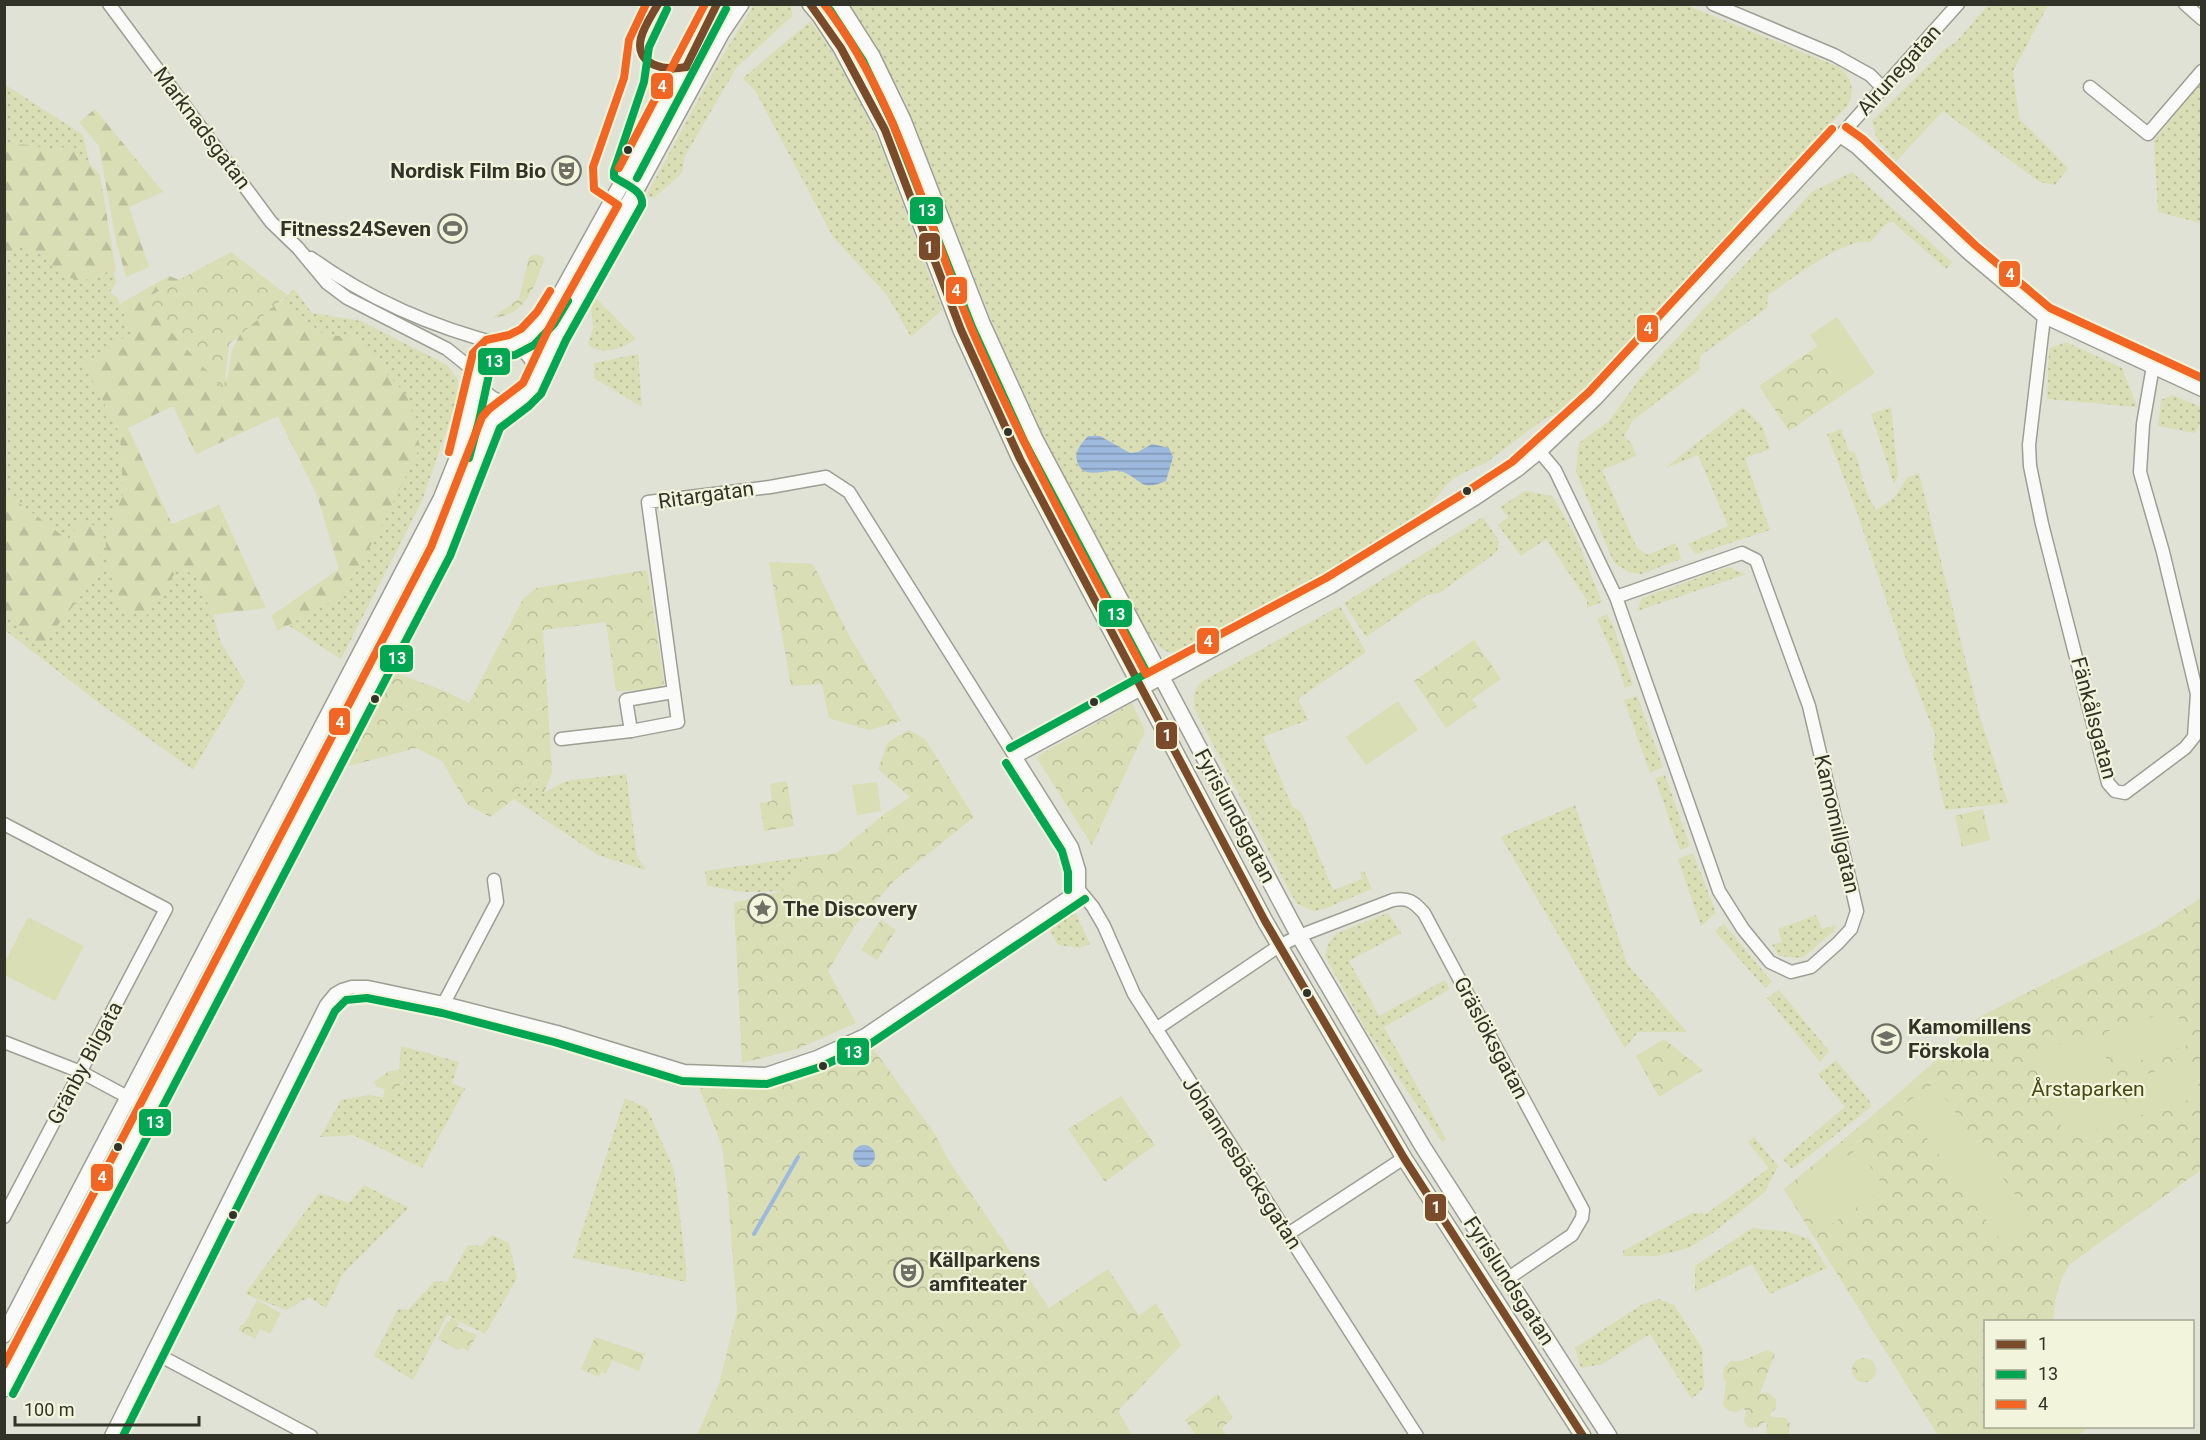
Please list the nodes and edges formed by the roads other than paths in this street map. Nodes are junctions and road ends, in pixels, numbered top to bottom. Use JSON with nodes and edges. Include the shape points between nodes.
{"nodes":[{"id":1,"x":109,"y":4,"type":"edge"},
{"id":2,"x":717,"y":4,"type":"edge"},
{"id":3,"x":741,"y":4,"type":"edge"},
{"id":4,"x":810,"y":4,"type":"edge"},
{"id":5,"x":839,"y":4,"type":"edge"},
{"id":6,"x":1713,"y":4,"type":"edge"},
{"id":7,"x":1958,"y":4,"type":"edge"},
{"id":8,"x":2185,"y":4,"type":"edge"},
{"id":9,"x":2202,"y":19,"type":"edge"},
{"id":10,"x":2202,"y":71,"type":"edge"},
{"id":11,"x":2090,"y":87,"type":"dead end"},
{"id":12,"x":1883,"y":88,"type":"junction"},
{"id":13,"x":1840,"y":136,"type":"junction"},
{"id":14,"x":298,"y":248,"type":"junction"},
{"id":15,"x":2044,"y":317,"type":"junction"},
{"id":16,"x":507,"y":345,"type":"junction"},
{"id":17,"x":2153,"y":366,"type":"junction"},
{"id":18,"x":477,"y":376,"type":"junction"},
{"id":19,"x":535,"y":380,"type":"junction"},
{"id":20,"x":2202,"y":390,"type":"edge"},
{"id":21,"x":519,"y":401,"type":"junction"},
{"id":22,"x":1540,"y":452,"type":"junction"},
{"id":23,"x":1616,"y":597,"type":"junction"},
{"id":24,"x":1161,"y":677,"type":"junction"},
{"id":25,"x":1142,"y":688,"type":"junction"},
{"id":26,"x":673,"y":692,"type":"junction"},
{"id":27,"x":631,"y":731,"type":"junction"},
{"id":28,"x":561,"y":740,"type":"dead end"},
{"id":29,"x":1015,"y":757,"type":"junction"},
{"id":30,"x":4,"y":824,"type":"edge"},
{"id":31,"x":494,"y":880,"type":"dead end"},
{"id":32,"x":1079,"y":890,"type":"junction"},
{"id":33,"x":1299,"y":936,"type":"junction"},
{"id":34,"x":1279,"y":946,"type":"junction"},
{"id":35,"x":444,"y":1003,"type":"junction"},
{"id":36,"x":1156,"y":1029,"type":"junction"},
{"id":37,"x":4,"y":1042,"type":"edge"},
{"id":38,"x":81,"y":1072,"type":"junction"},
{"id":39,"x":129,"y":1098,"type":"junction"},
{"id":40,"x":150,"y":1109,"type":"junction"},
{"id":41,"x":1404,"y":1158,"type":"junction"},
{"id":42,"x":4,"y":1216,"type":"edge"},
{"id":43,"x":1288,"y":1234,"type":"junction"},
{"id":44,"x":1507,"y":1279,"type":"junction"},
{"id":45,"x":4,"y":1335,"type":"edge"},
{"id":46,"x":153,"y":1352,"type":"junction"},
{"id":47,"x":4,"y":1389,"type":"edge"},
{"id":48,"x":111,"y":1436,"type":"edge"},
{"id":49,"x":311,"y":1436,"type":"edge"},
{"id":50,"x":1417,"y":1436,"type":"edge"},
{"id":51,"x":1583,"y":1436,"type":"edge"},
{"id":52,"x":1609,"y":1436,"type":"edge"}],
"edges":[{"from":1,"to":14,"type":"street","name":"Marknadsgatan","via":[[271,222]]},
{"from":2,"to":16,"type":"main road","via":[[549,315],[537,328]]},
{"from":3,"to":19,"type":"main road"},
{"from":4,"to":25,"type":"main road","name":"Fyrislundsgatan","via":[[841,48],[885,130],[983,381],[1020,459]]},
{"from":5,"to":24,"type":"main road","name":"Fyrislundsgatan","via":[[872,56],[903,120],[982,323],[1034,437]]},
{"from":6,"to":12,"type":"street","via":[[1834,55],[1870,75]]},
{"from":7,"to":12,"type":"street","name":"Alrunegatan"},
{"from":8,"to":9,"type":"street"},
{"from":10,"to":11,"type":"street","via":[[2148,134]]},
{"from":12,"to":13,"type":"street","name":"Alrunegatan"},
{"from":13,"to":15,"type":"street"},
{"from":13,"to":22,"type":"street","name":"Alrunegatan","via":[[1596,399]]},
{"from":14,"to":16,"type":"street","name":"Marknadsgatan","via":[[327,270],[425,320]]},
{"from":14,"to":18,"type":"street","name":"Marknadsgatan","via":[[327,283],[347,298],[435,342],[467,363]]},
{"from":15,"to":17,"type":"street"},
{"from":15,"to":17,"type":"street","name":"Fänkålsgatan","via":[[2030,466],[2108,783],[2115,791],[2125,793],[2194,737],[2197,694],[2140,472],[2142,424]]},
{"from":16,"to":18,"type":"main road","via":[[495,347],[483,357]]},
{"from":16,"to":19,"type":"main road","via":[[519,348],[531,358]]},
{"from":17,"to":20,"type":"street"},
{"from":18,"to":21,"type":"main road","via":[[480,387],[493,400]]},
{"from":18,"to":39,"type":"main road","via":[[461,449],[441,499]]},
{"from":19,"to":21,"type":"main road"},
{"from":21,"to":40,"type":"main road","via":[[491,422],[441,550]]},
{"from":22,"to":23,"type":"street","name":"Kamomillgatan","via":[[1555,470]]},
{"from":22,"to":24,"type":"street","name":"Alrunegatan","via":[[1475,499],[1331,587]]},
{"from":23,"to":23,"type":"street","name":"Kamomillgatan","via":[[1719,891],[1770,962],[1791,972],[1811,967],[1851,929],[1857,910],[1809,706],[1756,560],[1742,553]]},
{"from":24,"to":25,"type":"street","name":"Alrunegatan"},
{"from":24,"to":33,"type":"main road","name":"Fyrislundsgatan"},
{"from":25,"to":29,"type":"street","name":"Alrunegatan"},
{"from":25,"to":34,"type":"main road","name":"Fyrislundsgatan"},
{"from":26,"to":27,"type":"street","name":"Ritargatan","via":[[678,722]]},
{"from":26,"to":27,"type":"street","via":[[626,700]]},
{"from":26,"to":29,"type":"street","name":"Ritargatan","via":[[648,502],[826,477],[849,492]]},
{"from":27,"to":28,"type":"street","name":"Ritargatan"},
{"from":29,"to":32,"type":"street","via":[[1072,847],[1079,870]]},
{"from":30,"to":38,"type":"street","name":"Gränby Bilgata","via":[[166,909]]},
{"from":31,"to":35,"type":"street","via":[[497,902]]},
{"from":32,"to":35,"type":"street","via":[[865,1035],[817,1058],[766,1074],[684,1071]]},
{"from":32,"to":36,"type":"street","name":"Johannesbäcksgatan","via":[[1104,926],[1126,980]]},
{"from":33,"to":34,"type":"street","name":"Gräslöksgatan"},
{"from":33,"to":44,"type":"main road","name":"Fyrislundsgatan"},
{"from":33,"to":44,"type":"street","name":"Gräslöksgatan","via":[[1403,898],[1424,914],[1582,1210],[1582,1218],[1572,1234]]},
{"from":34,"to":36,"type":"street","name":"Gräslöksgatan"},
{"from":34,"to":41,"type":"main road","name":"Fyrislundsgatan"},
{"from":35,"to":46,"type":"street","via":[[362,986],[342,990],[331,1000]]},
{"from":36,"to":43,"type":"street","name":"Johannesbäcksgatan"},
{"from":37,"to":38,"type":"street"},
{"from":38,"to":39,"type":"street"},
{"from":38,"to":42,"type":"street","name":"Gränby Bilgata"},
{"from":39,"to":40,"type":"street"},
{"from":39,"to":45,"type":"main road"},
{"from":40,"to":47,"type":"main road"},
{"from":41,"to":43,"type":"street"},
{"from":41,"to":51,"type":"main road","name":"Fyrislundsgatan"},
{"from":43,"to":50,"type":"street","name":"Johannesbäcksgatan"},
{"from":44,"to":52,"type":"main road","name":"Fyrislundsgatan"},
{"from":46,"to":48,"type":"street"},
{"from":46,"to":49,"type":"street"}]}
